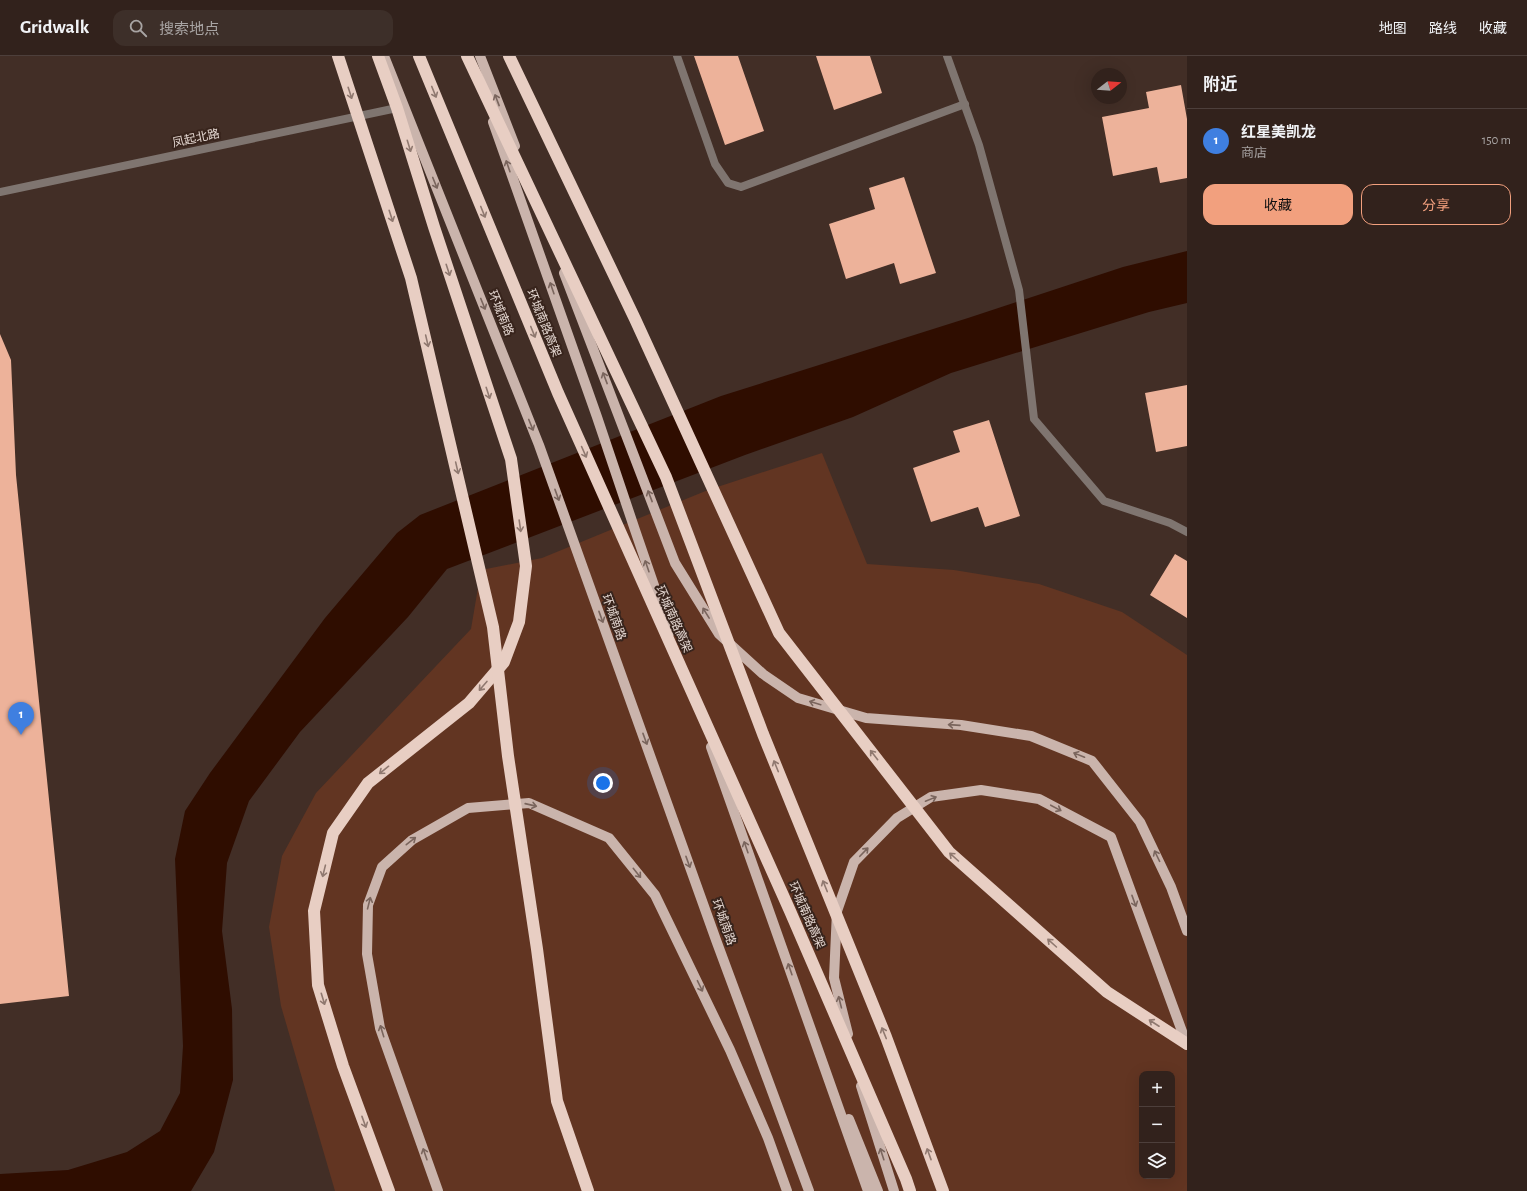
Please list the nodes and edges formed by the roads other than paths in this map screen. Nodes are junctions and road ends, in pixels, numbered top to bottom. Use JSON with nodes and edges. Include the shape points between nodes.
{"nodes":[{"id":1,"x":338,"y":56,"type":"edge"},
{"id":2,"x":378,"y":56,"type":"edge"},
{"id":3,"x":384,"y":56,"type":"edge"},
{"id":4,"x":419,"y":56,"type":"edge"},
{"id":5,"x":468,"y":56,"type":"edge"},
{"id":6,"x":480,"y":56,"type":"edge"},
{"id":7,"x":509,"y":56,"type":"edge"},
{"id":8,"x":677,"y":56,"type":"edge"},
{"id":9,"x":947,"y":56,"type":"edge"},
{"id":10,"x":964,"y":104,"type":"junction"},
{"id":11,"x":397,"y":108,"type":"junction"},
{"id":12,"x":0,"y":192,"type":"edge"},
{"id":13,"x":1187,"y":532,"type":"edge"},
{"id":14,"x":1187,"y":931,"type":"edge"},
{"id":15,"x":797,"y":988,"type":"junction"},
{"id":16,"x":1187,"y":1044,"type":"edge"},
{"id":17,"x":389,"y":1191,"type":"edge"},
{"id":18,"x":438,"y":1191,"type":"edge"},
{"id":19,"x":588,"y":1191,"type":"edge"},
{"id":20,"x":787,"y":1191,"type":"edge"},
{"id":21,"x":809,"y":1191,"type":"edge"},
{"id":22,"x":868,"y":1191,"type":"edge"},
{"id":23,"x":878,"y":1191,"type":"edge"},
{"id":24,"x":894,"y":1191,"type":"edge"},
{"id":25,"x":910,"y":1191,"type":"edge"},
{"id":26,"x":943,"y":1191,"type":"edge"}],
"edges":[{"from":1,"to":19,"type":"highway","one_way":true,"bridge":true,"via":[[411,278],[493,627],[508,756],[557,1101]]},
{"from":2,"to":11,"type":"highway"},
{"from":3,"to":21,"type":"main road","name":"环城南路","one_way":true,"via":[[539,445],[716,940]]},
{"from":4,"to":25,"type":"highway","name":"环城南路高架","one_way":true,"bridge":true,"via":[[558,393],[790,911]]},
{"from":15,"to":5,"type":"main road","one_way":true,"bridge":true},
{"from":26,"to":5,"type":"highway","one_way":true,"bridge":true,"via":[[886,1036],[763,734],[666,477]]},
{"from":14,"to":6,"type":"main road","one_way":true,"bridge":true,"via":[[1172,887],[1140,822],[1092,761],[1031,736],[961,726],[866,718],[798,698],[763,674],[719,634],[675,563]]},
{"from":16,"to":7,"type":"highway","one_way":true,"bridge":true,"via":[[1107,992],[949,852],[779,633],[635,319]]},
{"from":8,"to":10,"type":"street","via":[[715,164],[728,183],[741,187]]},
{"from":9,"to":10,"type":"street"},
{"from":10,"to":13,"type":"street","via":[[979,145],[1019,290],[1034,419],[1104,501],[1170,523]]},
{"from":11,"to":12,"type":"street","name":"凤起北路"},
{"from":11,"to":17,"type":"highway","one_way":true,"via":[[511,459],[526,566],[519,622],[504,662],[469,703],[368,783],[333,833],[314,911],[318,985],[343,1066]]},
{"from":15,"to":22,"type":"main road"},
{"from":15,"to":23,"type":"main road"},
{"from":24,"to":16,"type":"main road","one_way":true,"bridge":true,"via":[[860,1083],[834,978],[837,911],[854,862],[897,818],[932,797],[981,790],[1038,799],[1111,837]]},
{"from":18,"to":20,"type":"main road","one_way":true,"via":[[380,1028],[367,954],[368,905],[382,867],[412,840],[468,808],[530,803],[609,838],[655,895],[730,1050],[768,1138]]}]}
